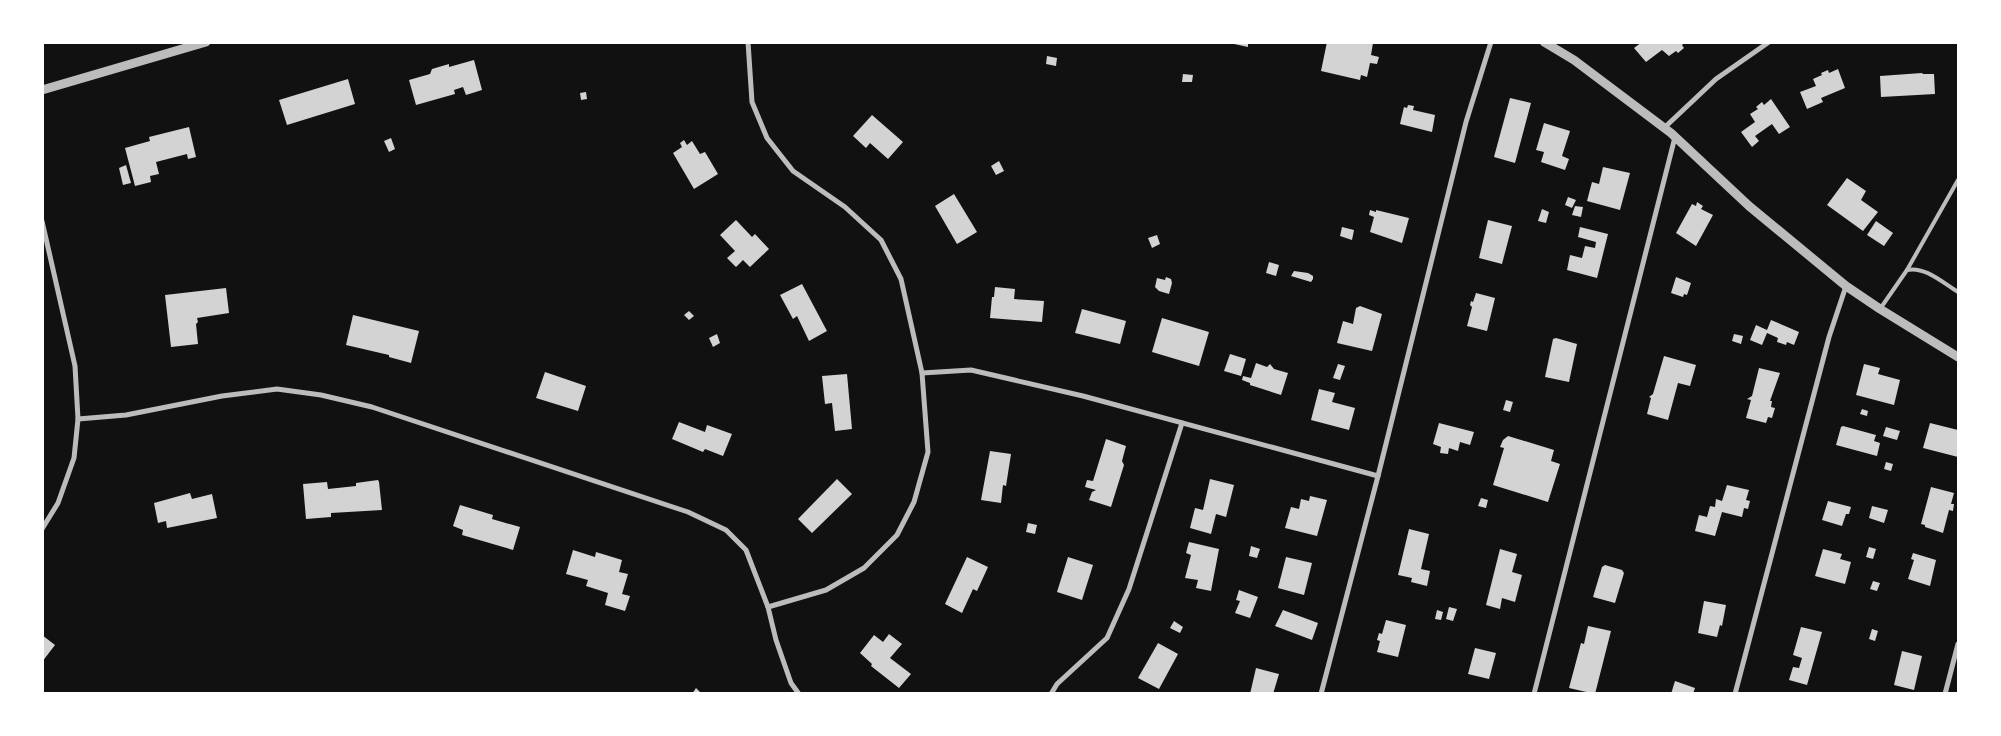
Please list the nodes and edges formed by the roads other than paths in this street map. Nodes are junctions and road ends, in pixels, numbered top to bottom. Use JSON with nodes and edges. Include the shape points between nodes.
{"nodes":[{"id":1,"x":206,"y":42,"type":"edge"},
{"id":2,"x":748,"y":42,"type":"edge"},
{"id":3,"x":1491,"y":42,"type":"edge"},
{"id":4,"x":1544,"y":42,"type":"edge"},
{"id":5,"x":1769,"y":42,"type":"edge"},
{"id":6,"x":42,"y":90,"type":"edge"},
{"id":7,"x":1664,"y":128,"type":"junction"},
{"id":8,"x":1675,"y":136,"type":"junction"},
{"id":9,"x":1958,"y":180,"type":"edge"},
{"id":10,"x":42,"y":221,"type":"edge"},
{"id":11,"x":1907,"y":270,"type":"junction"},
{"id":12,"x":1846,"y":286,"type":"junction"},
{"id":13,"x":1958,"y":292,"type":"edge"},
{"id":14,"x":1880,"y":309,"type":"junction"},
{"id":15,"x":1958,"y":357,"type":"edge"},
{"id":16,"x":922,"y":373,"type":"junction"},
{"id":17,"x":78,"y":419,"type":"junction"},
{"id":18,"x":1182,"y":423,"type":"junction"},
{"id":19,"x":1378,"y":476,"type":"junction"},
{"id":20,"x":42,"y":529,"type":"edge"},
{"id":21,"x":768,"y":607,"type":"junction"},
{"id":22,"x":1958,"y":644,"type":"edge"},
{"id":23,"x":799,"y":694,"type":"edge"},
{"id":24,"x":1051,"y":694,"type":"edge"},
{"id":25,"x":1321,"y":694,"type":"edge"},
{"id":26,"x":1534,"y":694,"type":"edge"},
{"id":27,"x":1735,"y":694,"type":"edge"},
{"id":28,"x":1945,"y":694,"type":"edge"}],
"edges":[{"from":1,"to":6,"type":"street"},
{"from":2,"to":16,"type":"street","via":[[752,102],[767,138],[793,171],[844,207],[881,240],[901,280]]},
{"from":3,"to":19,"type":"street","via":[[1466,122]]},
{"from":4,"to":7,"type":"street","via":[[1574,60]]},
{"from":5,"to":7,"type":"street","via":[[1716,79]]},
{"from":7,"to":8,"type":"street"},
{"from":8,"to":12,"type":"street","via":[[1749,206]]},
{"from":8,"to":26,"type":"street"},
{"from":9,"to":11,"type":"lane"},
{"from":10,"to":17,"type":"street","via":[[75,366]]},
{"from":11,"to":13,"type":"lane","via":[[1924,271]]},
{"from":11,"to":14,"type":"lane"},
{"from":12,"to":14,"type":"street"},
{"from":12,"to":27,"type":"street","via":[[1829,337]]},
{"from":14,"to":15,"type":"street"},
{"from":16,"to":18,"type":"street","via":[[971,370]]},
{"from":16,"to":21,"type":"street","via":[[928,452],[914,502],[897,535],[857,573],[826,590]]},
{"from":17,"to":20,"type":"street","via":[[74,458],[58,503]]},
{"from":17,"to":21,"type":"street","via":[[126,415],[222,396],[278,390],[321,395],[372,407],[688,512],[726,530],[746,550]]},
{"from":18,"to":19,"type":"street"},
{"from":18,"to":24,"type":"street","via":[[1129,589],[1107,638]]},
{"from":19,"to":25,"type":"street"},
{"from":21,"to":23,"type":"street","via":[[791,683]]},
{"from":22,"to":28,"type":"street"}]}
